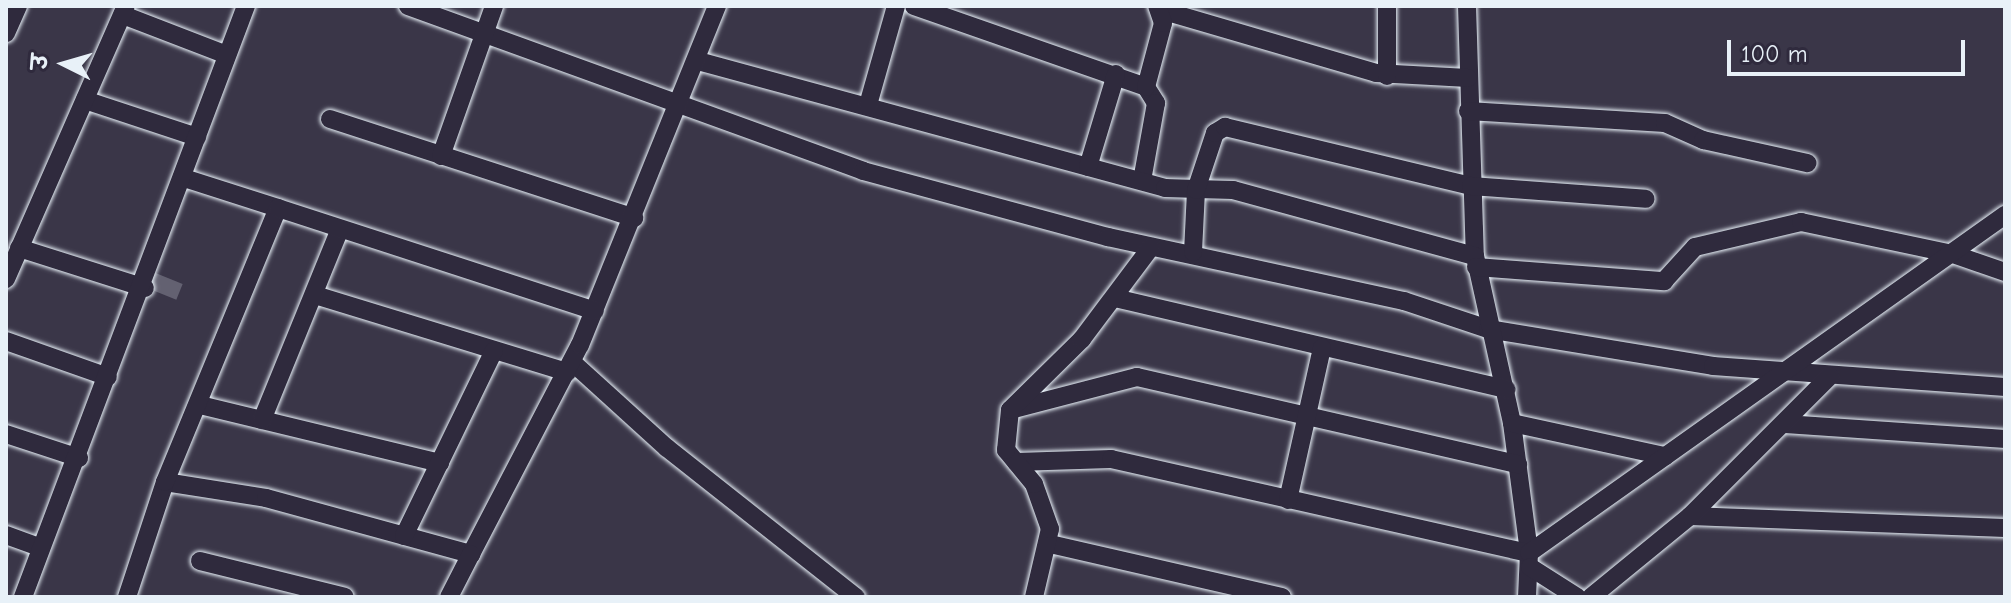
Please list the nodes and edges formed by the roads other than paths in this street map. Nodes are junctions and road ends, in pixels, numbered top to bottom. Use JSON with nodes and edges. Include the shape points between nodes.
{"nodes":[{"id":1,"x":18,"y":6,"type":"edge"},
{"id":2,"x":246,"y":6,"type":"edge"},
{"id":3,"x":408,"y":6,"type":"edge"},
{"id":4,"x":494,"y":6,"type":"edge"},
{"id":5,"x":717,"y":6,"type":"edge"},
{"id":6,"x":896,"y":6,"type":"edge"},
{"id":7,"x":914,"y":6,"type":"edge"},
{"id":8,"x":1387,"y":6,"type":"edge"},
{"id":9,"x":1467,"y":6,"type":"edge"},
{"id":10,"x":1159,"y":8,"type":"edge"},
{"id":11,"x":125,"y":10,"type":"edge"},
{"id":12,"x":6,"y":33,"type":"edge"},
{"id":13,"x":484,"y":33,"type":"junction"},
{"id":14,"x":227,"y":55,"type":"junction"},
{"id":15,"x":698,"y":61,"type":"junction"},
{"id":16,"x":1116,"y":74,"type":"junction"},
{"id":17,"x":1387,"y":76,"type":"junction"},
{"id":18,"x":1468,"y":78,"type":"junction"},
{"id":19,"x":1146,"y":87,"type":"junction"},
{"id":20,"x":85,"y":100,"type":"junction"},
{"id":21,"x":679,"y":101,"type":"junction"},
{"id":22,"x":868,"y":105,"type":"junction"},
{"id":23,"x":1468,"y":111,"type":"junction"},
{"id":24,"x":330,"y":119,"type":"dead end"},
{"id":25,"x":197,"y":137,"type":"junction"},
{"id":26,"x":441,"y":156,"type":"junction"},
{"id":27,"x":1807,"y":163,"type":"dead end"},
{"id":28,"x":1088,"y":167,"type":"junction"},
{"id":29,"x":184,"y":178,"type":"junction"},
{"id":30,"x":1142,"y":181,"type":"junction"},
{"id":31,"x":1471,"y":186,"type":"junction"},
{"id":32,"x":1196,"y":190,"type":"junction"},
{"id":33,"x":1646,"y":199,"type":"dead end"},
{"id":34,"x":278,"y":208,"type":"junction"},
{"id":35,"x":2005,"y":215,"type":"edge"},
{"id":36,"x":634,"y":218,"type":"junction"},
{"id":37,"x":340,"y":229,"type":"junction"},
{"id":38,"x":1151,"y":247,"type":"junction"},
{"id":39,"x":19,"y":248,"type":"junction"},
{"id":40,"x":1193,"y":252,"type":"junction"},
{"id":41,"x":1953,"y":254,"type":"junction"},
{"id":42,"x":1475,"y":262,"type":"junction"},
{"id":43,"x":2005,"y":272,"type":"edge"},
{"id":44,"x":6,"y":279,"type":"edge"},
{"id":45,"x":145,"y":288,"type":"junction"},
{"id":46,"x":315,"y":295,"type":"junction"},
{"id":47,"x":1115,"y":298,"type":"junction"},
{"id":48,"x":595,"y":311,"type":"junction"},
{"id":49,"x":1488,"y":329,"type":"junction"},
{"id":50,"x":6,"y":341,"type":"edge"},
{"id":51,"x":1322,"y":348,"type":"junction"},
{"id":52,"x":494,"y":351,"type":"junction"},
{"id":53,"x":570,"y":367,"type":"junction"},
{"id":54,"x":1790,"y":371,"type":"junction"},
{"id":55,"x":1830,"y":376,"type":"junction"},
{"id":56,"x":108,"y":377,"type":"junction"},
{"id":57,"x":2005,"y":387,"type":"edge"},
{"id":58,"x":1507,"y":389,"type":"junction"},
{"id":59,"x":200,"y":405,"type":"junction"},
{"id":60,"x":1010,"y":410,"type":"junction"},
{"id":61,"x":1305,"y":418,"type":"junction"},
{"id":62,"x":262,"y":420,"type":"junction"},
{"id":63,"x":1512,"y":423,"type":"junction"},
{"id":64,"x":1785,"y":424,"type":"junction"},
{"id":65,"x":6,"y":434,"type":"edge"},
{"id":66,"x":2005,"y":439,"type":"edge"},
{"id":67,"x":1665,"y":456,"type":"junction"},
{"id":68,"x":79,"y":458,"type":"junction"},
{"id":69,"x":1016,"y":462,"type":"junction"},
{"id":70,"x":440,"y":463,"type":"junction"},
{"id":71,"x":1518,"y":464,"type":"junction"},
{"id":72,"x":165,"y":482,"type":"junction"},
{"id":73,"x":1288,"y":500,"type":"junction"},
{"id":74,"x":1690,"y":516,"type":"junction"},
{"id":75,"x":2005,"y":528,"type":"edge"},
{"id":76,"x":6,"y":535,"type":"edge"},
{"id":77,"x":404,"y":536,"type":"junction"},
{"id":78,"x":1050,"y":544,"type":"junction"},
{"id":79,"x":41,"y":548,"type":"junction"},
{"id":80,"x":471,"y":554,"type":"junction"},
{"id":81,"x":1529,"y":560,"type":"junction"},
{"id":82,"x":200,"y":561,"type":"dead end"},
{"id":83,"x":23,"y":597,"type":"edge"},
{"id":84,"x":127,"y":597,"type":"edge"},
{"id":85,"x":345,"y":597,"type":"edge"},
{"id":86,"x":449,"y":597,"type":"edge"},
{"id":87,"x":856,"y":597,"type":"edge"},
{"id":88,"x":1034,"y":597,"type":"edge"},
{"id":89,"x":1282,"y":597,"type":"edge"},
{"id":90,"x":1527,"y":597,"type":"edge"},
{"id":91,"x":1577,"y":597,"type":"edge"},
{"id":92,"x":1591,"y":597,"type":"edge"}],
"edges":[{"from":1,"to":12,"type":"street"},
{"from":2,"to":14,"type":"street"},
{"from":3,"to":13,"type":"street"},
{"from":4,"to":13,"type":"street"},
{"from":5,"to":15,"type":"street"},
{"from":6,"to":22,"type":"street"},
{"from":7,"to":16,"type":"street"},
{"from":8,"to":17,"type":"street"},
{"from":9,"to":18,"type":"street"},
{"from":10,"to":17,"type":"street"},
{"from":10,"to":19,"type":"street"},
{"from":11,"to":14,"type":"street"},
{"from":11,"to":20,"type":"street"},
{"from":13,"to":21,"type":"street"},
{"from":13,"to":26,"type":"street"},
{"from":14,"to":25,"type":"street"},
{"from":15,"to":21,"type":"street"},
{"from":15,"to":22,"type":"street"},
{"from":16,"to":19,"type":"street"},
{"from":16,"to":28,"type":"street"},
{"from":17,"to":18,"type":"street"},
{"from":18,"to":23,"type":"street"},
{"from":19,"to":30,"type":"street","via":[[1156,103]]},
{"from":20,"to":25,"type":"street"},
{"from":20,"to":39,"type":"street"},
{"from":21,"to":36,"type":"street"},
{"from":21,"to":38,"type":"street","via":[[729,128],[863,171]]},
{"from":22,"to":28,"type":"street"},
{"from":23,"to":27,"type":"street","via":[[1665,123],[1703,140]]},
{"from":23,"to":31,"type":"street"},
{"from":24,"to":26,"type":"street"},
{"from":25,"to":29,"type":"street"},
{"from":26,"to":36,"type":"street"},
{"from":28,"to":30,"type":"street"},
{"from":29,"to":34,"type":"street"},
{"from":29,"to":45,"type":"street"},
{"from":30,"to":32,"type":"street"},
{"from":31,"to":32,"type":"street","via":[[1237,126],[1215,133]]},
{"from":31,"to":33,"type":"street"},
{"from":31,"to":42,"type":"street"},
{"from":32,"to":40,"type":"street"},
{"from":32,"to":42,"type":"street","via":[[1233,190]]},
{"from":34,"to":37,"type":"street"},
{"from":34,"to":59,"type":"street"},
{"from":35,"to":41,"type":"street"},
{"from":36,"to":48,"type":"street"},
{"from":37,"to":46,"type":"street"},
{"from":37,"to":48,"type":"street"},
{"from":38,"to":40,"type":"street"},
{"from":38,"to":47,"type":"street"},
{"from":39,"to":44,"type":"street"},
{"from":39,"to":45,"type":"street"},
{"from":40,"to":49,"type":"street","via":[[1404,301]]},
{"from":41,"to":42,"type":"street","via":[[1801,222],[1695,247],[1664,281]]},
{"from":41,"to":43,"type":"street"},
{"from":41,"to":54,"type":"street"},
{"from":42,"to":49,"type":"street"},
{"from":45,"to":56,"type":"street"},
{"from":46,"to":52,"type":"street"},
{"from":46,"to":62,"type":"street"},
{"from":47,"to":51,"type":"street"},
{"from":47,"to":60,"type":"street"},
{"from":48,"to":53,"type":"street"},
{"from":49,"to":54,"type":"street"},
{"from":49,"to":58,"type":"street"},
{"from":50,"to":56,"type":"street"},
{"from":51,"to":58,"type":"street"},
{"from":51,"to":61,"type":"street"},
{"from":52,"to":53,"type":"street"},
{"from":52,"to":70,"type":"street"},
{"from":53,"to":80,"type":"street"},
{"from":53,"to":87,"type":"street"},
{"from":54,"to":55,"type":"street"},
{"from":54,"to":67,"type":"street"},
{"from":55,"to":57,"type":"street"},
{"from":55,"to":64,"type":"street"},
{"from":56,"to":68,"type":"street"},
{"from":58,"to":63,"type":"street"},
{"from":59,"to":62,"type":"street"},
{"from":59,"to":72,"type":"street"},
{"from":60,"to":61,"type":"street","via":[[1137,377]]},
{"from":60,"to":69,"type":"street","via":[[1004,436]]},
{"from":61,"to":71,"type":"street"},
{"from":61,"to":73,"type":"street"},
{"from":62,"to":70,"type":"street"},
{"from":63,"to":67,"type":"street"},
{"from":63,"to":71,"type":"street"},
{"from":64,"to":66,"type":"street"},
{"from":64,"to":74,"type":"street"},
{"from":65,"to":68,"type":"street"},
{"from":67,"to":81,"type":"street"},
{"from":68,"to":79,"type":"street"},
{"from":69,"to":73,"type":"street","via":[[1111,459]]},
{"from":69,"to":78,"type":"street","via":[[1045,504]]},
{"from":70,"to":77,"type":"street"},
{"from":71,"to":81,"type":"street"},
{"from":72,"to":77,"type":"street","via":[[266,498]]},
{"from":72,"to":84,"type":"street"},
{"from":73,"to":81,"type":"street"},
{"from":74,"to":75,"type":"street"},
{"from":74,"to":92,"type":"street"},
{"from":76,"to":79,"type":"street"},
{"from":77,"to":80,"type":"street"},
{"from":78,"to":88,"type":"street"},
{"from":78,"to":89,"type":"street"},
{"from":79,"to":83,"type":"street"},
{"from":80,"to":86,"type":"street"},
{"from":81,"to":90,"type":"street"},
{"from":81,"to":91,"type":"street"},
{"from":82,"to":85,"type":"street"}]}
